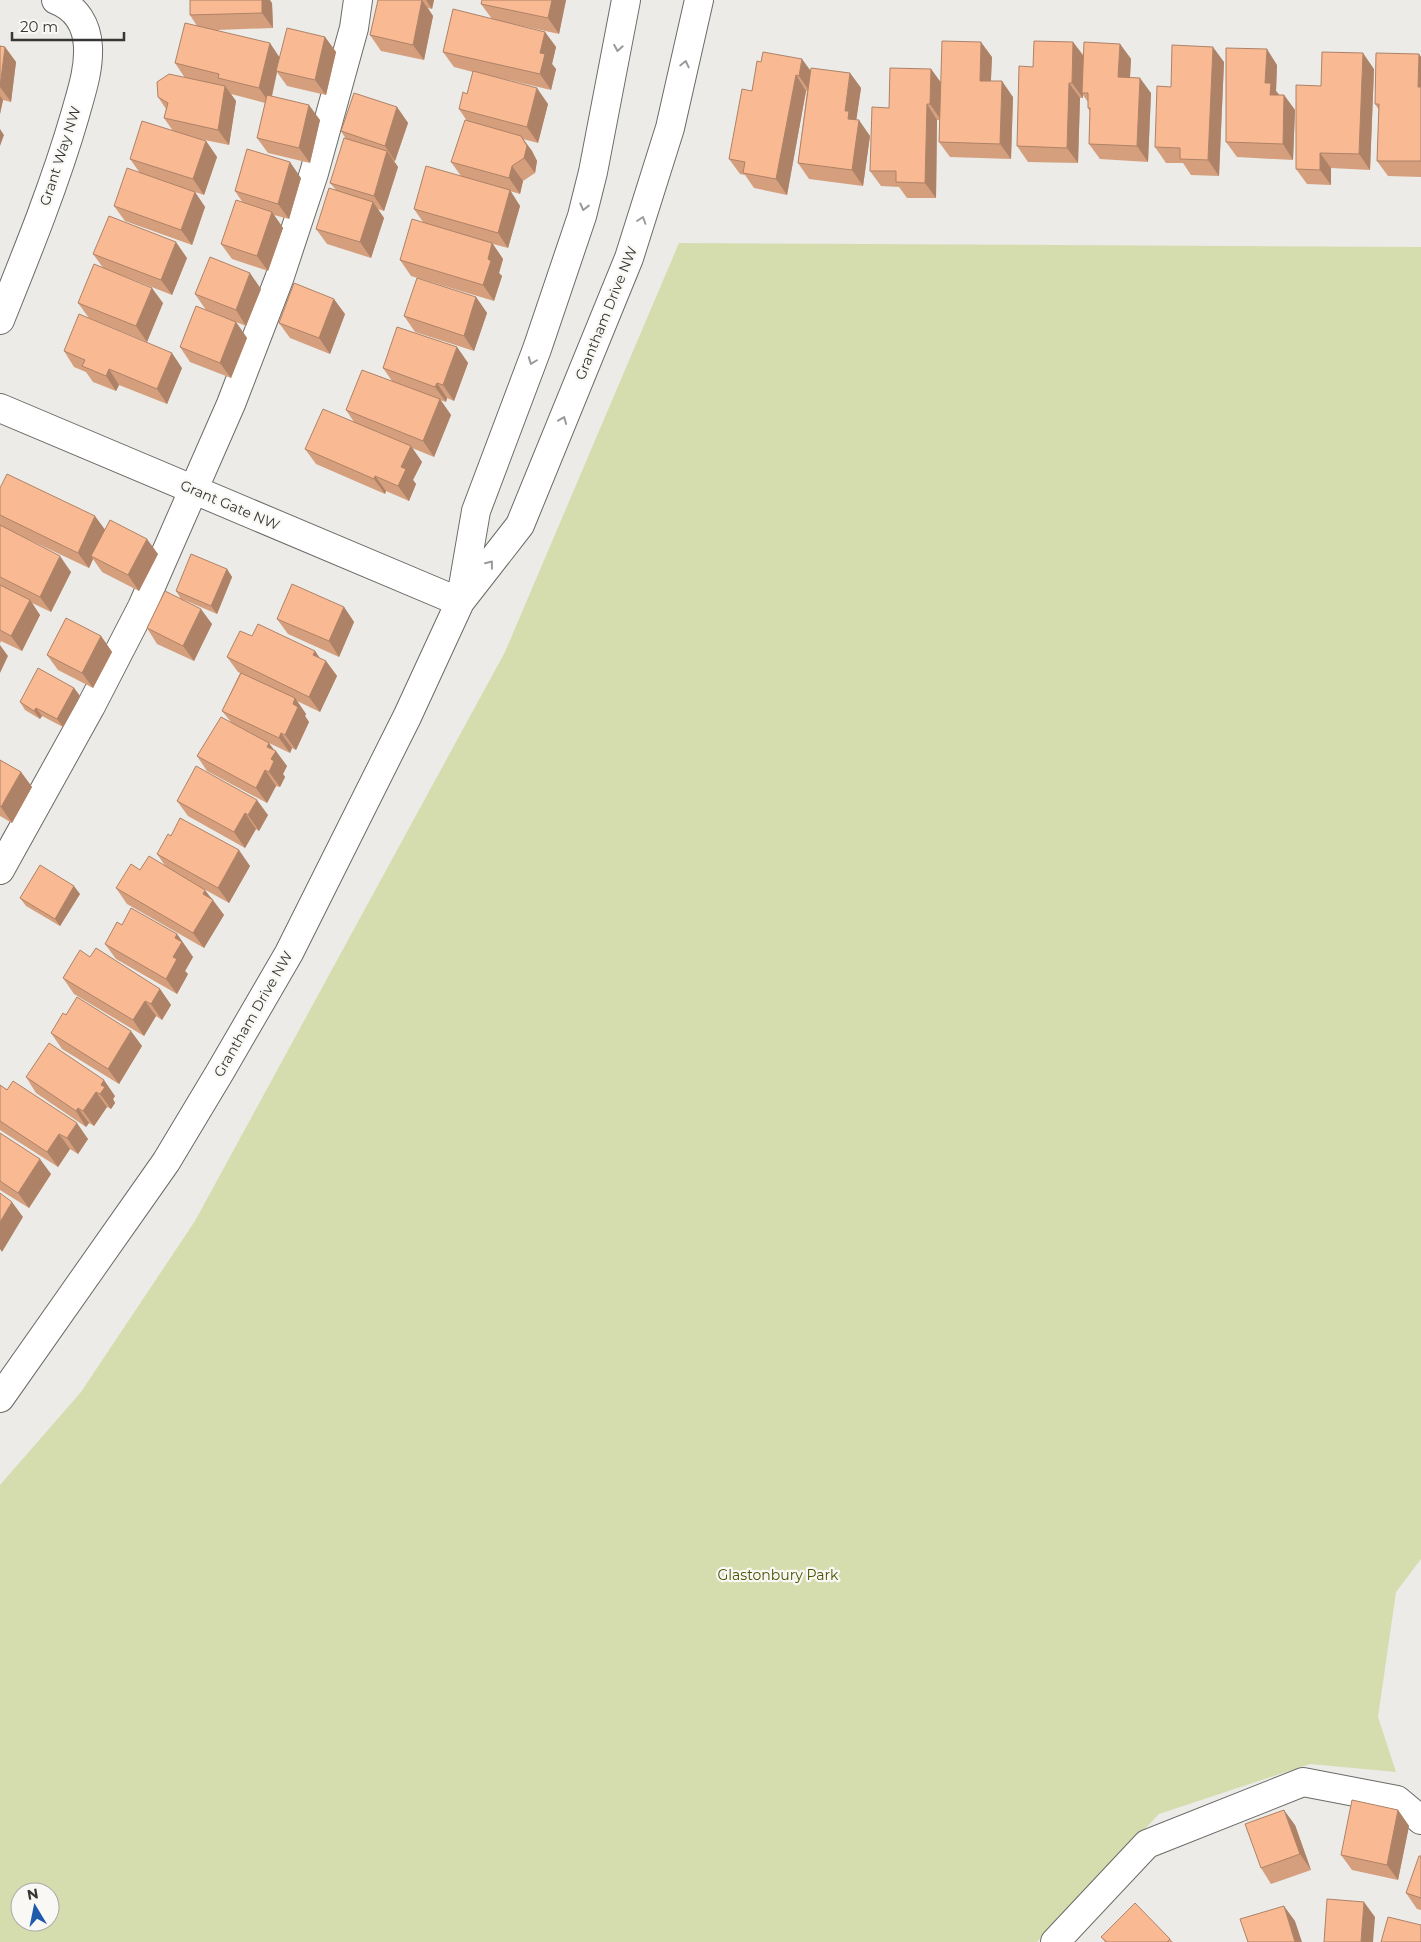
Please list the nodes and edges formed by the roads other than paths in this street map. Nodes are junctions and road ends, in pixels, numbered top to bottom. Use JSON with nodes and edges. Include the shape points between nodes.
{"nodes":[{"id":1,"x":56,"y":0,"type":"edge"},
{"id":2,"x":358,"y":0,"type":"edge"},
{"id":3,"x":626,"y":0,"type":"edge"},
{"id":4,"x":699,"y":0,"type":"edge"},
{"id":5,"x":0,"y":320,"type":"edge"},
{"id":6,"x":0,"y":408,"type":"edge"},
{"id":7,"x":194,"y":490,"type":"junction"},
{"id":8,"x":460,"y":602,"type":"junction"},
{"id":9,"x":0,"y":870,"type":"edge"},
{"id":10,"x":0,"y":1398,"type":"edge"},
{"id":11,"x":1421,"y":1820,"type":"edge"},
{"id":12,"x":1055,"y":1942,"type":"edge"}],
"edges":[{"from":1,"to":5,"type":"street","name":"Grant Way NW","via":[[78,14],[88,46],[88,68],[55,175]]},
{"from":2,"to":7,"type":"street","via":[[354,28],[314,173],[255,342]]},
{"from":3,"to":8,"type":"street","name":"Grantham Drive NW","one_way":true,"via":[[582,216],[540,341],[476,511]]},
{"from":8,"to":4,"type":"street","name":"Grantham Drive NW","one_way":true,"via":[[520,525],[629,258],[670,128]]},
{"from":6,"to":7,"type":"street","name":"Grant Gate NW"},
{"from":7,"to":8,"type":"street","name":"Grant Gate NW"},
{"from":7,"to":9,"type":"street","via":[[142,607]]},
{"from":8,"to":10,"type":"street","name":"Grantham Drive NW","via":[[407,717],[289,952],[166,1162]]},
{"from":11,"to":12,"type":"street","via":[[1397,1800],[1303,1782],[1147,1844]]}]}
